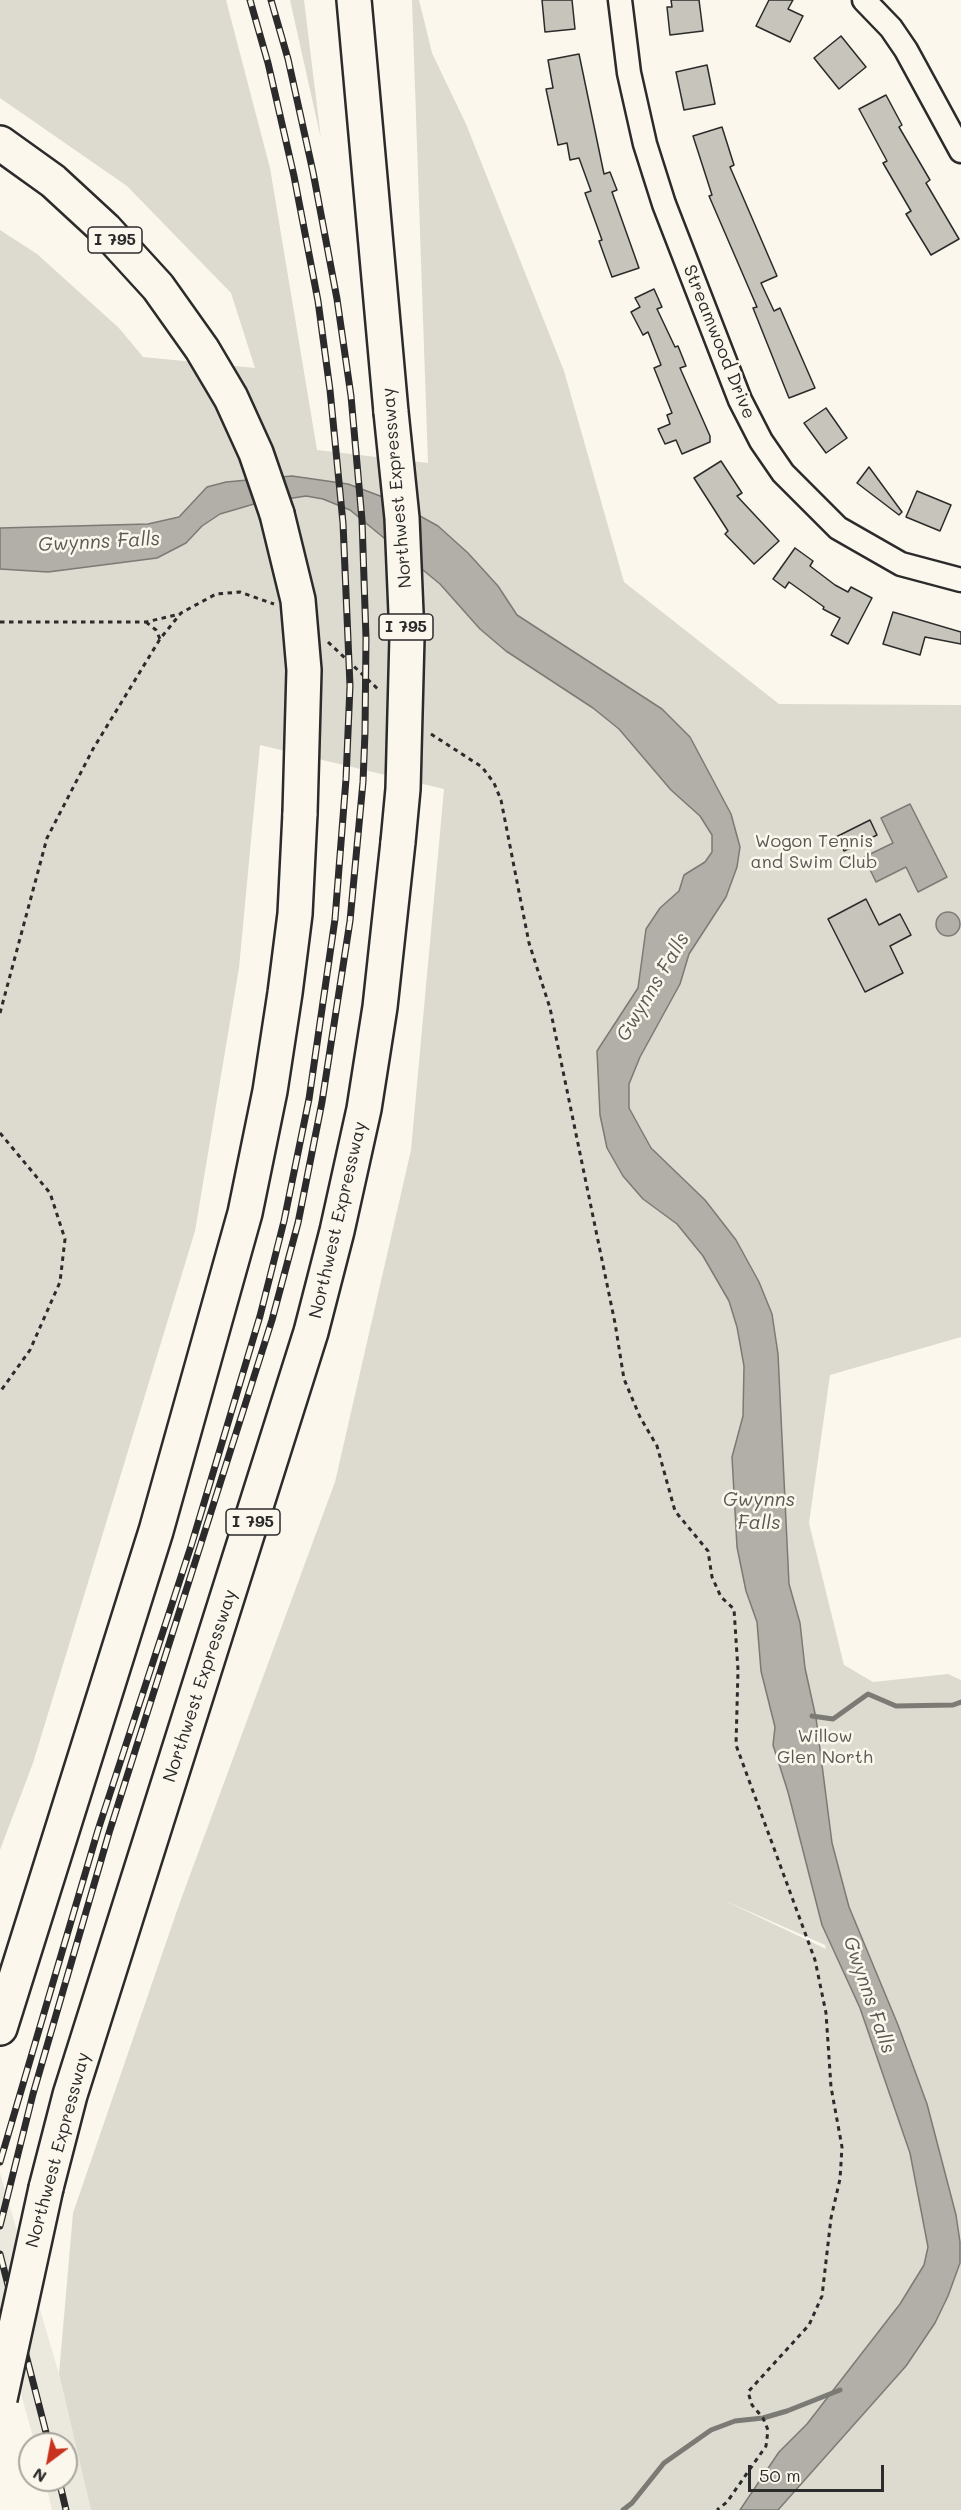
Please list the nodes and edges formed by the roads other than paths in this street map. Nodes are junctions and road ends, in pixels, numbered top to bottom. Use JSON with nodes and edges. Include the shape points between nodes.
{"nodes":[{"id":1,"x":354,"y":0,"type":"edge"},
{"id":2,"x":620,"y":0,"type":"edge"},
{"id":3,"x":864,"y":0,"type":"edge"},
{"id":4,"x":958,"y":137,"type":"edge"},
{"id":5,"x":3,"y":146,"type":"edge"},
{"id":6,"x":961,"y":580,"type":"edge"},
{"id":7,"x":1,"y":2024,"type":"edge"},
{"id":8,"x":0,"y":2399,"type":"edge"}],
"edges":[{"from":1,"to":8,"type":"highway","name":"Northwest Expressway","number":"I 795","bridge":true,"via":[[402,518],[407,637],[404,767],[391,927],[364,1109],[332,1254],[249,1536],[70,2096]]},
{"from":2,"to":6,"type":"street","name":"Streamwood Drive","via":[[629,73],[664,204],[740,400],[761,441],[783,473],[838,528],[901,564]]},
{"from":3,"to":4,"type":"street","via":[[906,50]]},
{"from":5,"to":7,"type":"highway","number":"I 795","bridge":true,"via":[[53,181],[158,286],[231,398],[256,453],[282,529],[298,600],[304,670],[295,914],[270,1091],[245,1213],[156,1532]]}]}
